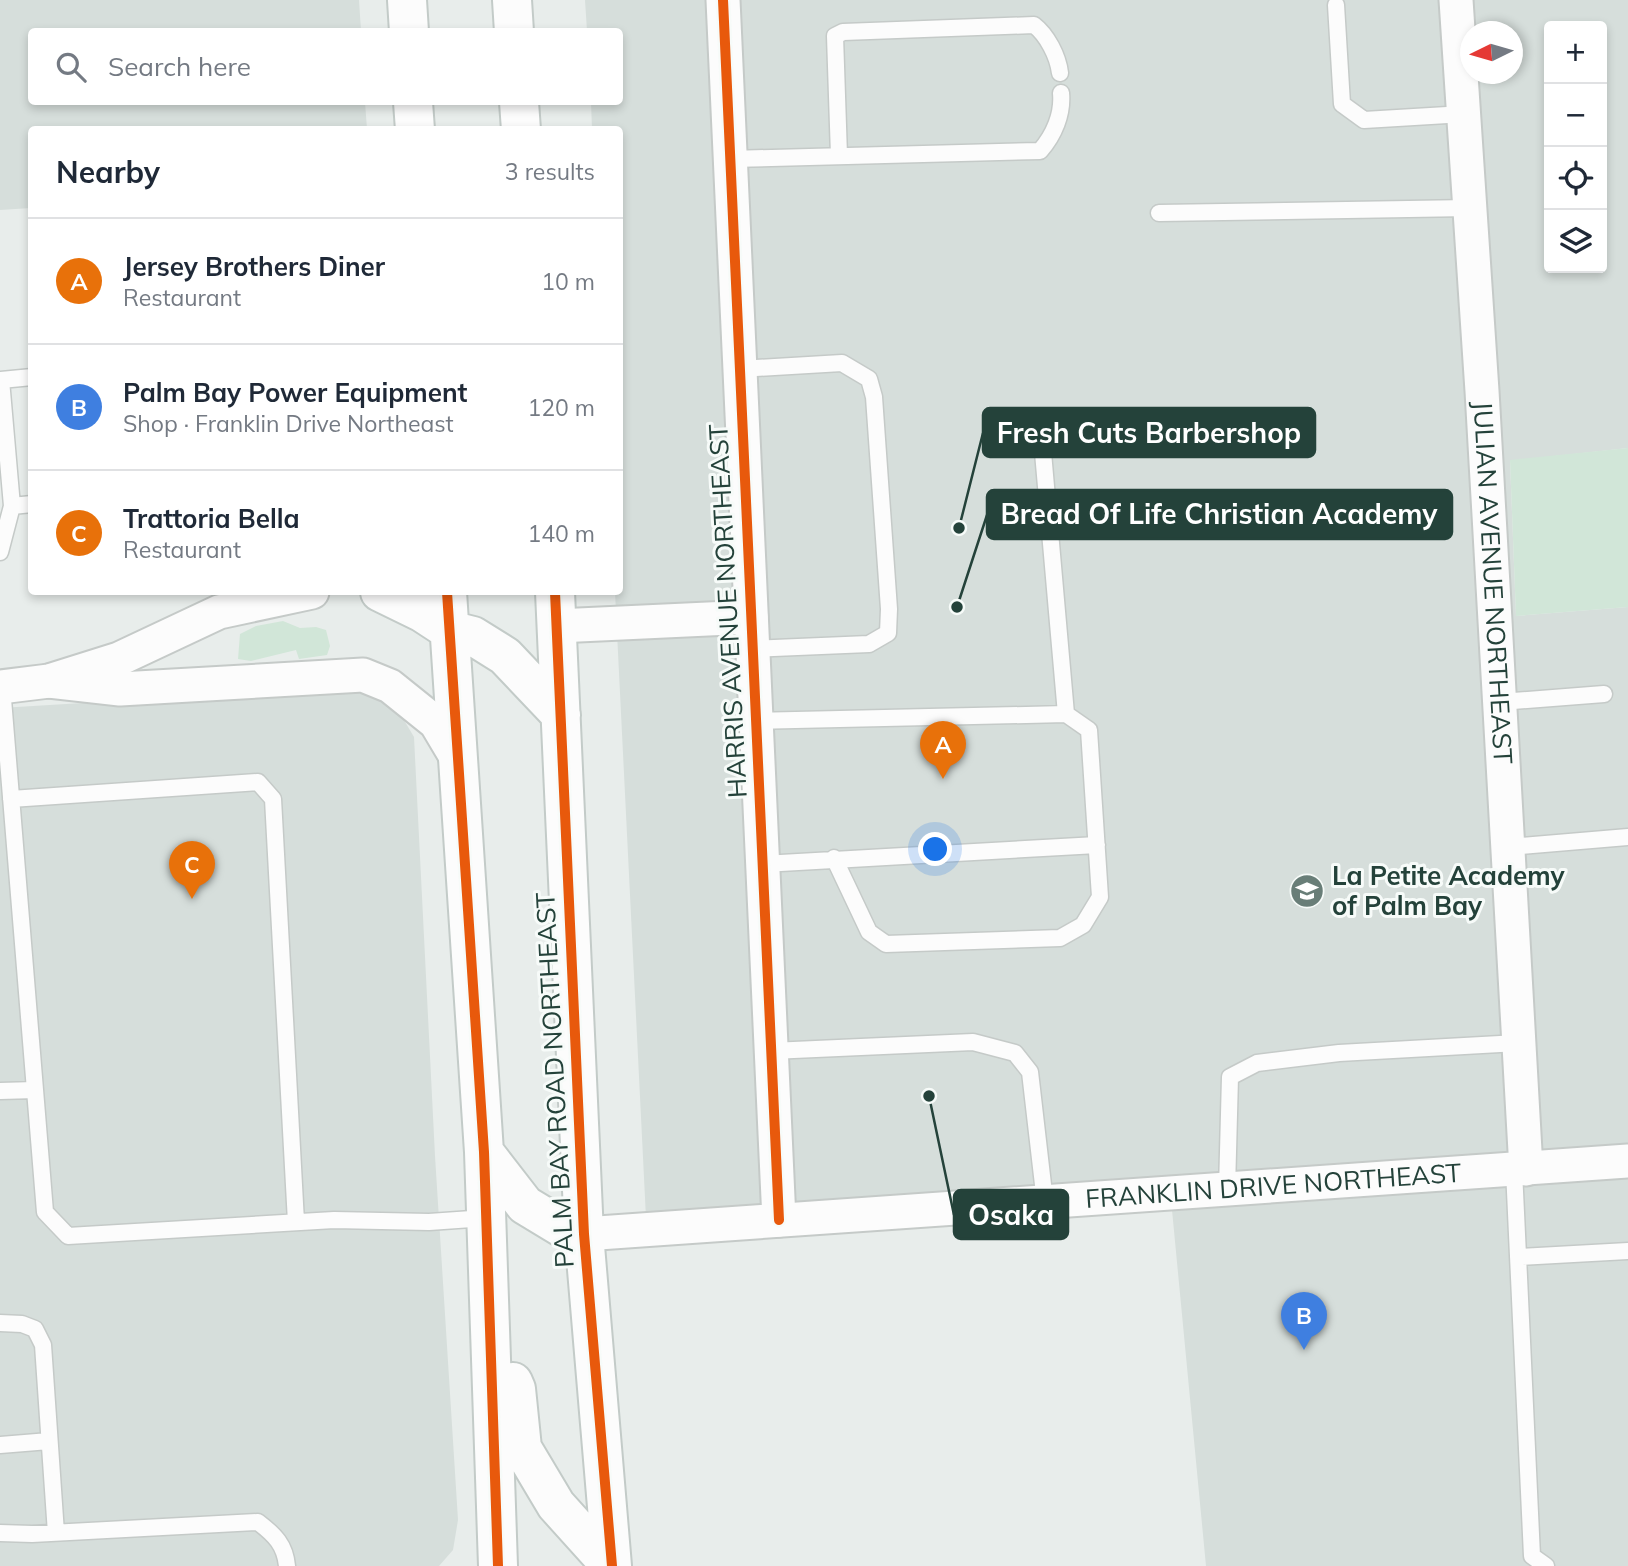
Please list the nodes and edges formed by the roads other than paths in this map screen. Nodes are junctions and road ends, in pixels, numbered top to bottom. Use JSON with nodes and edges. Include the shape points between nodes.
{"nodes":[{"id":1,"x":407,"y":0,"type":"edge"},
{"id":2,"x":512,"y":0,"type":"edge"},
{"id":3,"x":723,"y":0,"type":"edge"},
{"id":4,"x":1456,"y":0,"type":"edge"},
{"id":5,"x":1336,"y":5,"type":"dead end"},
{"id":6,"x":409,"y":28,"type":"edge"},
{"id":7,"x":514,"y":28,"type":"edge"},
{"id":8,"x":1060,"y":73,"type":"dead end"},
{"id":9,"x":1061,"y":93,"type":"dead end"},
{"id":10,"x":413,"y":105,"type":"edge"},
{"id":11,"x":519,"y":105,"type":"edge"},
{"id":12,"x":1464,"y":114,"type":"junction"},
{"id":13,"x":415,"y":126,"type":"edge"},
{"id":14,"x":522,"y":126,"type":"edge"},
{"id":15,"x":839,"y":156,"type":"junction"},
{"id":16,"x":730,"y":159,"type":"junction"},
{"id":17,"x":1470,"y":208,"type":"junction"},
{"id":18,"x":1158,"y":213,"type":"dead end"},
{"id":19,"x":740,"y":369,"type":"junction"},
{"id":20,"x":28,"y":377,"type":"edge"},
{"id":21,"x":1042,"y":441,"type":"dead end"},
{"id":22,"x":28,"y":504,"type":"edge"},
{"id":23,"x":12,"y":506,"type":"junction"},
{"id":24,"x":0,"y":552,"type":"edge"},
{"id":25,"x":298,"y":595,"type":"edge"},
{"id":26,"x":386,"y":595,"type":"edge"},
{"id":27,"x":447,"y":595,"type":"edge"},
{"id":28,"x":556,"y":609,"type":"edge"},
{"id":29,"x":449,"y":630,"type":"junction"},
{"id":30,"x":752,"y":633,"type":"junction"},
{"id":31,"x":49,"y":681,"type":"junction"},
{"id":32,"x":1,"y":687,"type":"edge"},
{"id":33,"x":1604,"y":694,"type":"dead end"},
{"id":34,"x":1500,"y":702,"type":"junction"},
{"id":35,"x":1066,"y":714,"type":"junction"},
{"id":36,"x":561,"y":715,"type":"junction"},
{"id":37,"x":756,"y":721,"type":"junction"},
{"id":38,"x":458,"y":760,"type":"junction"},
{"id":39,"x":11,"y":799,"type":"junction"},
{"id":40,"x":1628,"y":837,"type":"edge"},
{"id":41,"x":1097,"y":845,"type":"junction"},
{"id":42,"x":1507,"y":847,"type":"junction"},
{"id":43,"x":834,"y":858,"type":"junction"},
{"id":44,"x":763,"y":864,"type":"junction"},
{"id":45,"x":1518,"y":1043,"type":"junction"},
{"id":46,"x":771,"y":1051,"type":"junction"},
{"id":47,"x":34,"y":1090,"type":"junction"},
{"id":48,"x":0,"y":1091,"type":"edge"},
{"id":49,"x":484,"y":1152,"type":"junction"},
{"id":50,"x":1628,"y":1161,"type":"edge"},
{"id":51,"x":1520,"y":1169,"type":"junction"},
{"id":52,"x":1227,"y":1189,"type":"junction"},
{"id":53,"x":1045,"y":1202,"type":"junction"},
{"id":54,"x":486,"y":1218,"type":"junction"},
{"id":55,"x":779,"y":1220,"type":"junction"},
{"id":56,"x":296,"y":1222,"type":"junction"},
{"id":57,"x":584,"y":1234,"type":"junction"},
{"id":58,"x":1628,"y":1251,"type":"edge"},
{"id":59,"x":1518,"y":1257,"type":"junction"},
{"id":60,"x":0,"y":1323,"type":"edge"},
{"id":61,"x":490,"y":1332,"type":"junction"},
{"id":62,"x":49,"y":1441,"type":"junction"},
{"id":63,"x":0,"y":1445,"type":"edge"},
{"id":64,"x":0,"y":1533,"type":"edge"},
{"id":65,"x":56,"y":1533,"type":"junction"},
{"id":66,"x":288,"y":1566,"type":"edge"},
{"id":67,"x":498,"y":1566,"type":"edge"},
{"id":68,"x":611,"y":1566,"type":"edge"},
{"id":69,"x":1546,"y":1566,"type":"edge"}],
"edges":[{"from":1,"to":6,"type":"main road"},
{"from":2,"to":7,"type":"main road"},
{"from":3,"to":16,"type":"street","name":"HARRIS AVENUE NORTHEAST"},
{"from":4,"to":12,"type":"street","name":"JULIAN AVENUE NORTHEAST"},
{"from":5,"to":12,"type":"lane","via":[[1342,104],[1364,120]]},
{"from":8,"to":15,"type":"lane","via":[[1044,33],[1034,25],[843,32],[835,36]]},
{"from":9,"to":15,"type":"lane","via":[[1063,107],[1040,151]]},
{"from":10,"to":13,"type":"main road"},
{"from":11,"to":14,"type":"main road"},
{"from":12,"to":17,"type":"street","name":"JULIAN AVENUE NORTHEAST"},
{"from":15,"to":16,"type":"lane"},
{"from":16,"to":19,"type":"street","name":"HARRIS AVENUE NORTHEAST"},
{"from":17,"to":18,"type":"lane"},
{"from":17,"to":34,"type":"street","name":"JULIAN AVENUE NORTHEAST"},
{"from":19,"to":30,"type":"street","name":"HARRIS AVENUE NORTHEAST"},
{"from":19,"to":30,"type":"lane","via":[[842,363],[869,379],[889,608],[888,633],[870,644]]},
{"from":20,"to":23,"type":"lane","via":[[1,380]]},
{"from":21,"to":35,"type":"lane"},
{"from":22,"to":23,"type":"lane"},
{"from":23,"to":24,"type":"lane"},
{"from":25,"to":31,"type":"street","via":[[219,612],[119,659]]},
{"from":26,"to":29,"type":"main road"},
{"from":27,"to":29,"type":"main road"},
{"from":28,"to":30,"type":"street"},
{"from":28,"to":36,"type":"main road","name":"PALM BAY ROAD NORTHEAST"},
{"from":29,"to":36,"type":"main road","via":[[473,636],[505,656]]},
{"from":29,"to":38,"type":"main road"},
{"from":30,"to":37,"type":"street","name":"HARRIS AVENUE NORTHEAST"},
{"from":31,"to":32,"type":"street"},
{"from":31,"to":38,"type":"street","via":[[120,689],[363,675],[390,687],[436,723]]},
{"from":32,"to":39,"type":"lane"},
{"from":33,"to":34,"type":"lane"},
{"from":34,"to":42,"type":"street","name":"JULIAN AVENUE NORTHEAST"},
{"from":35,"to":37,"type":"lane"},
{"from":35,"to":41,"type":"lane","via":[[1089,730]]},
{"from":36,"to":57,"type":"main road","name":"PALM BAY ROAD NORTHEAST"},
{"from":37,"to":44,"type":"street","name":"HARRIS AVENUE NORTHEAST"},
{"from":38,"to":49,"type":"main road"},
{"from":39,"to":47,"type":"lane"},
{"from":39,"to":56,"type":"lane","via":[[258,782],[273,799]]},
{"from":40,"to":42,"type":"lane"},
{"from":41,"to":43,"type":"lane"},
{"from":41,"to":43,"type":"lane","via":[[1100,897],[1083,925],[1060,938],[886,944],[869,932]]},
{"from":42,"to":45,"type":"street","name":"JULIAN AVENUE NORTHEAST"},
{"from":43,"to":44,"type":"lane"},
{"from":44,"to":46,"type":"street","name":"HARRIS AVENUE NORTHEAST"},
{"from":45,"to":51,"type":"street","name":"JULIAN AVENUE NORTHEAST"},
{"from":45,"to":52,"type":"lane","via":[[1257,1063],[1230,1077]]},
{"from":46,"to":53,"type":"lane","via":[[973,1042],[1015,1053],[1031,1072]]},
{"from":46,"to":55,"type":"street","name":"HARRIS AVENUE NORTHEAST"},
{"from":47,"to":48,"type":"lane"},
{"from":47,"to":56,"type":"lane","via":[[45,1212],[68,1236]]},
{"from":49,"to":54,"type":"main road"},
{"from":49,"to":57,"type":"main road","via":[[525,1205],[563,1228]]},
{"from":50,"to":51,"type":"street","name":"FRANKLIN DRIVE NORTHEAST"},
{"from":51,"to":52,"type":"street","name":"FRANKLIN DRIVE NORTHEAST"},
{"from":51,"to":59,"type":"lane"},
{"from":52,"to":53,"type":"street","name":"FRANKLIN DRIVE NORTHEAST"},
{"from":53,"to":55,"type":"street","name":"FRANKLIN DRIVE NORTHEAST"},
{"from":54,"to":56,"type":"lane"},
{"from":54,"to":61,"type":"main road"},
{"from":55,"to":57,"type":"street","name":"FRANKLIN DRIVE NORTHEAST"},
{"from":57,"to":68,"type":"main road","name":"PALM BAY ROAD NORTHEAST"},
{"from":58,"to":59,"type":"lane"},
{"from":59,"to":69,"type":"lane","via":[[1532,1556]]},
{"from":60,"to":62,"type":"lane","via":[[35,1329],[43,1345]]},
{"from":61,"to":67,"type":"main road"},
{"from":61,"to":68,"type":"main road","via":[[516,1389],[522,1448],[556,1505]]},
{"from":62,"to":63,"type":"lane"},
{"from":62,"to":65,"type":"lane"},
{"from":64,"to":65,"type":"lane"},
{"from":65,"to":66,"type":"lane","via":[[258,1522],[276,1536]]}]}
